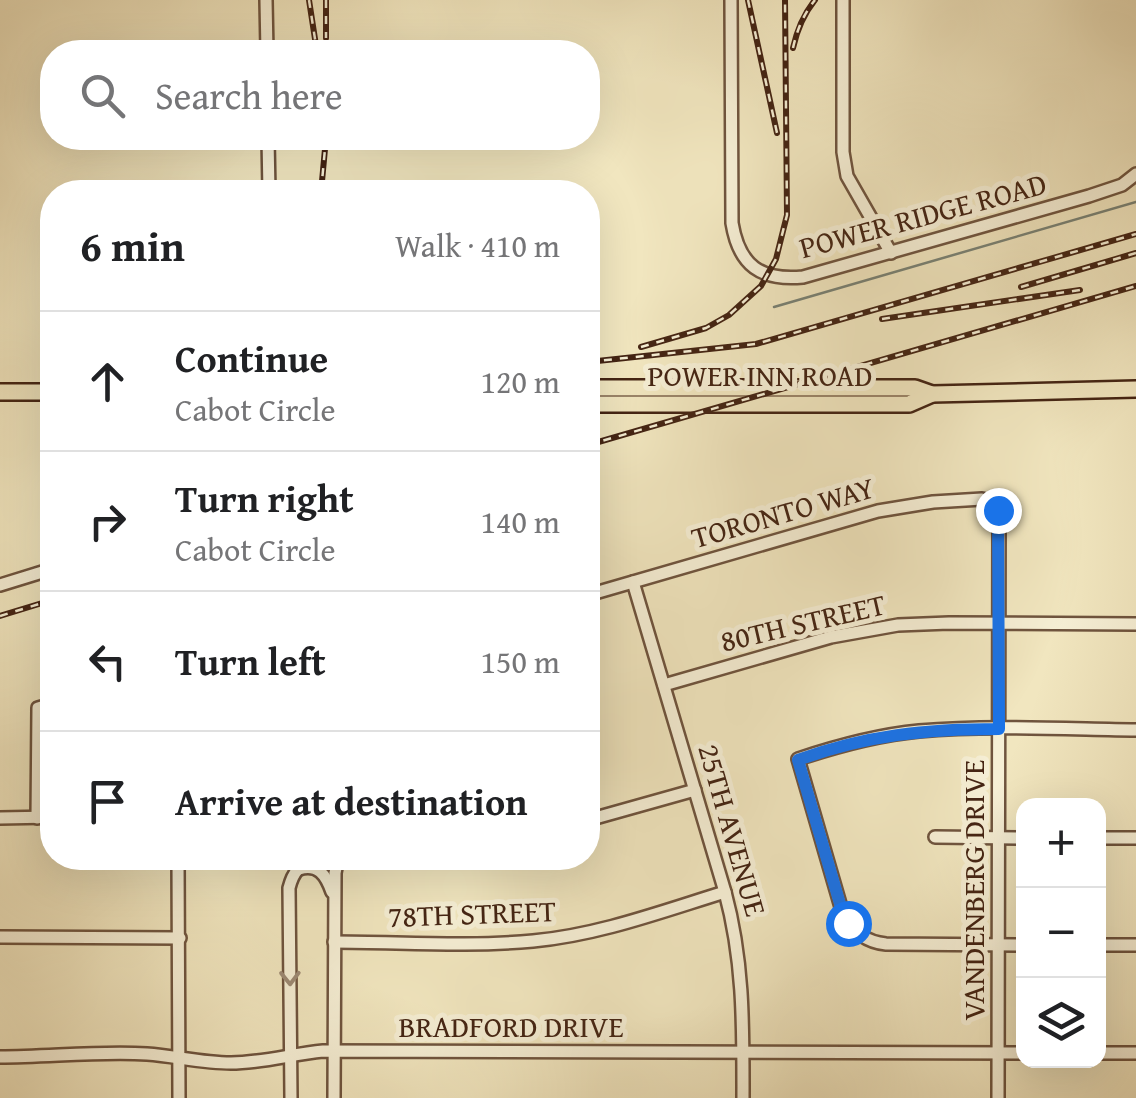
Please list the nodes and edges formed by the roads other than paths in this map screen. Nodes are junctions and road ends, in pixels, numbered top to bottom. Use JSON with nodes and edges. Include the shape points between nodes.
{"nodes":[{"id":1,"x":266,"y":0,"type":"edge"},
{"id":2,"x":731,"y":0,"type":"edge"},
{"id":3,"x":843,"y":0,"type":"edge"},
{"id":4,"x":267,"y":40,"type":"edge"},
{"id":5,"x":268,"y":150,"type":"edge"},
{"id":6,"x":1136,"y":174,"type":"edge"},
{"id":7,"x":269,"y":180,"type":"edge"},
{"id":8,"x":891,"y":252,"type":"junction"},
{"id":9,"x":600,"y":388,"type":"edge"},
{"id":10,"x":1136,"y":389,"type":"edge"},
{"id":11,"x":0,"y":392,"type":"edge"},
{"id":12,"x":40,"y":392,"type":"edge"},
{"id":13,"x":994,"y":504,"type":"joint"},
{"id":14,"x":40,"y":573,"type":"edge"},
{"id":15,"x":633,"y":582,"type":"junction"},
{"id":16,"x":0,"y":585,"type":"edge"},
{"id":17,"x":600,"y":592,"type":"edge"},
{"id":18,"x":999,"y":623,"type":"junction"},
{"id":19,"x":1136,"y":624,"type":"edge"},
{"id":20,"x":664,"y":684,"type":"junction"},
{"id":21,"x":40,"y":707,"type":"edge"},
{"id":22,"x":999,"y":729,"type":"junction"},
{"id":23,"x":1136,"y":730,"type":"edge"},
{"id":24,"x":695,"y":790,"type":"junction"},
{"id":25,"x":600,"y":817,"type":"edge"},
{"id":26,"x":0,"y":818,"type":"edge"},
{"id":27,"x":37,"y":818,"type":"joint"},
{"id":28,"x":935,"y":837,"type":"dead end"},
{"id":29,"x":999,"y":838,"type":"junction"},
{"id":30,"x":1016,"y":838,"type":"edge"},
{"id":31,"x":1106,"y":838,"type":"edge"},
{"id":32,"x":1136,"y":838,"type":"edge"},
{"id":33,"x":178,"y":870,"type":"edge"},
{"id":34,"x":296,"y":870,"type":"edge"},
{"id":35,"x":317,"y":870,"type":"edge"},
{"id":36,"x":336,"y":870,"type":"edge"},
{"id":37,"x":725,"y":892,"type":"junction"},
{"id":38,"x":334,"y":900,"type":"junction"},
{"id":39,"x":0,"y":937,"type":"edge"},
{"id":40,"x":180,"y":938,"type":"junction"},
{"id":41,"x":334,"y":942,"type":"junction"},
{"id":42,"x":998,"y":944,"type":"junction"},
{"id":43,"x":1016,"y":944,"type":"edge"},
{"id":44,"x":1106,"y":945,"type":"edge"},
{"id":45,"x":1136,"y":945,"type":"edge"},
{"id":46,"x":334,"y":1052,"type":"junction"},
{"id":47,"x":744,"y":1052,"type":"junction"},
{"id":48,"x":998,"y":1053,"type":"junction"},
{"id":49,"x":1016,"y":1053,"type":"edge"},
{"id":50,"x":1106,"y":1053,"type":"edge"},
{"id":51,"x":1136,"y":1053,"type":"edge"},
{"id":52,"x":291,"y":1056,"type":"junction"},
{"id":53,"x":0,"y":1057,"type":"edge"},
{"id":54,"x":180,"y":1059,"type":"junction"},
{"id":55,"x":180,"y":1098,"type":"edge"},
{"id":56,"x":291,"y":1098,"type":"edge"},
{"id":57,"x":334,"y":1098,"type":"edge"},
{"id":58,"x":744,"y":1098,"type":"edge"},
{"id":59,"x":998,"y":1098,"type":"edge"}],
"edges":[{"from":1,"to":4,"type":"street"},
{"from":2,"to":8,"type":"street","name":"POWER RIDGE ROAD","via":[[732,223],[746,261],[783,279]]},
{"from":3,"to":8,"type":"street","via":[[847,176]]},
{"from":5,"to":7,"type":"street"},
{"from":6,"to":8,"type":"street","name":"POWER RIDGE ROAD","via":[[1089,196]]},
{"from":9,"to":10,"type":"main road","name":"POWER INN ROAD","via":[[915,388],[932,394]]},
{"from":11,"to":12,"type":"main road"},
{"from":13,"to":15,"type":"street","name":"TORONTO WAY","via":[[982,499],[902,506]]},
{"from":13,"to":18,"type":"street","name":"VANDENBERG DRIVE","via":[[1000,518]]},
{"from":14,"to":16,"type":"street"},
{"from":15,"to":17,"type":"street","name":"TORONTO WAY"},
{"from":15,"to":20,"type":"street","name":"25TH AVENUE"},
{"from":18,"to":19,"type":"street","name":"80TH STREET"},
{"from":18,"to":20,"type":"street","name":"80TH STREET","via":[[864,630]]},
{"from":18,"to":22,"type":"street","name":"VANDENBERG DRIVE"},
{"from":20,"to":24,"type":"street","name":"25TH AVENUE"},
{"from":21,"to":27,"type":"street"},
{"from":22,"to":23,"type":"street"},
{"from":22,"to":29,"type":"street","name":"VANDENBERG DRIVE"},
{"from":22,"to":42,"type":"street","via":[[884,736],[798,760],[843,914],[854,931],[886,944]]},
{"from":24,"to":25,"type":"street"},
{"from":24,"to":37,"type":"street","name":"25TH AVENUE"},
{"from":26,"to":27,"type":"street"},
{"from":28,"to":29,"type":"street"},
{"from":29,"to":30,"type":"street"},
{"from":29,"to":42,"type":"street","name":"VANDENBERG DRIVE"},
{"from":31,"to":32,"type":"street"},
{"from":33,"to":40,"type":"street"},
{"from":34,"to":52,"type":"street","one_way":true,"via":[[289,888]]},
{"from":35,"to":38,"type":"street"},
{"from":36,"to":38,"type":"street"},
{"from":37,"to":41,"type":"street","name":"78TH STREET","via":[[534,941]]},
{"from":37,"to":47,"type":"street","name":"25TH AVENUE","via":[[741,970]]},
{"from":38,"to":41,"type":"street"},
{"from":39,"to":40,"type":"street"},
{"from":40,"to":54,"type":"street"},
{"from":41,"to":46,"type":"street"},
{"from":42,"to":43,"type":"street"},
{"from":42,"to":48,"type":"street","name":"VANDENBERG DRIVE"},
{"from":44,"to":45,"type":"street"},
{"from":46,"to":47,"type":"street","name":"BRADFORD DRIVE"},
{"from":46,"to":52,"type":"street","name":"BRADFORD DRIVE"},
{"from":46,"to":57,"type":"street"},
{"from":47,"to":48,"type":"street","name":"BRADFORD DRIVE"},
{"from":47,"to":58,"type":"street","name":"25TH AVENUE"},
{"from":48,"to":49,"type":"street","name":"BRADFORD DRIVE"},
{"from":48,"to":59,"type":"street","name":"VANDENBERG DRIVE"},
{"from":50,"to":51,"type":"street"},
{"from":52,"to":54,"type":"street","name":"BRADFORD DRIVE","via":[[233,1063]]},
{"from":52,"to":56,"type":"street"},
{"from":53,"to":54,"type":"street","name":"BRADFORD DRIVE"},
{"from":54,"to":55,"type":"street"}]}
